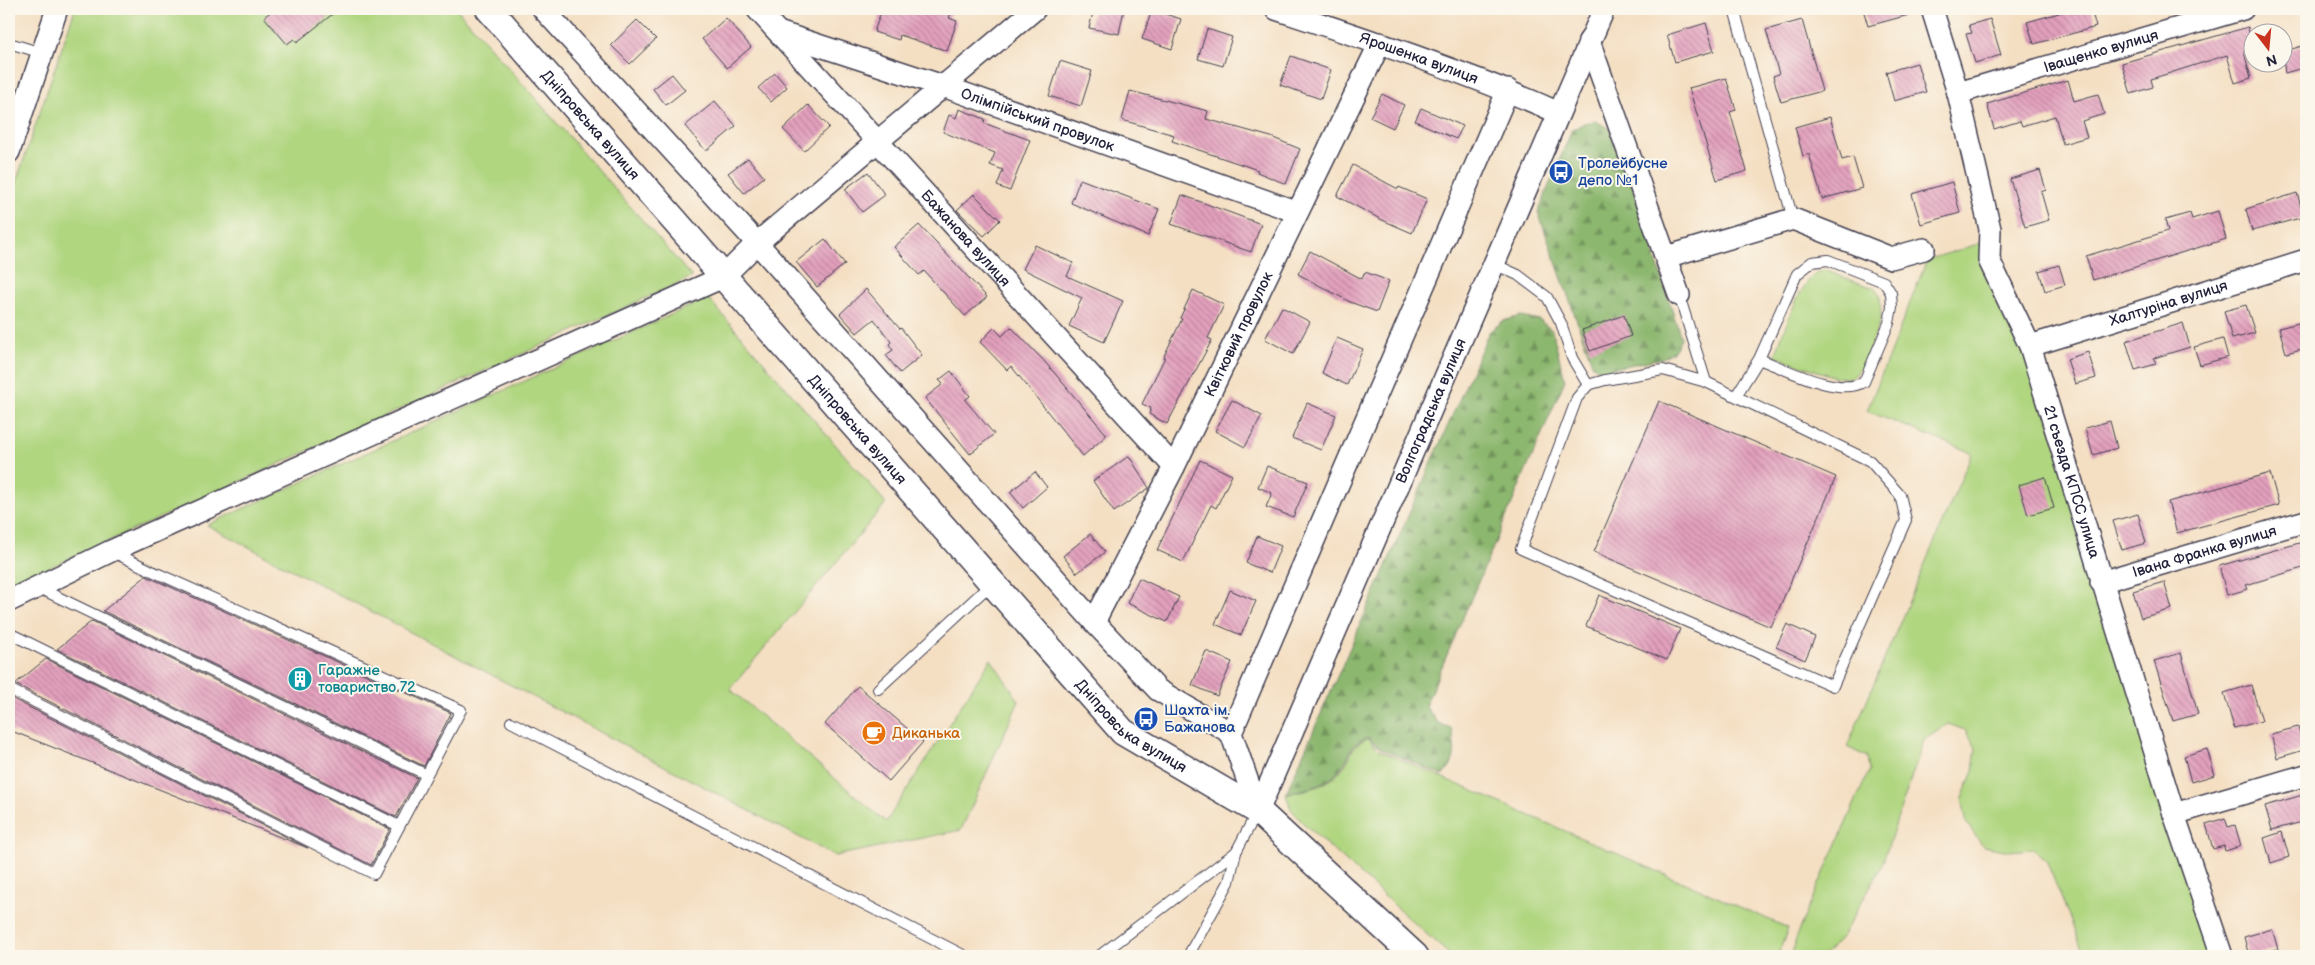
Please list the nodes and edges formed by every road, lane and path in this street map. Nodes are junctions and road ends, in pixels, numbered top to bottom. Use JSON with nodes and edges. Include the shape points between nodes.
{"nodes":[{"id":1,"x":57,"y":9,"type":"edge"},
{"id":2,"x":489,"y":9,"type":"edge"},
{"id":3,"x":543,"y":9,"type":"edge"},
{"id":4,"x":757,"y":9,"type":"edge"},
{"id":5,"x":1035,"y":9,"type":"edge"},
{"id":6,"x":1276,"y":9,"type":"edge"},
{"id":7,"x":1604,"y":9,"type":"edge"},
{"id":8,"x":1734,"y":9,"type":"edge"},
{"id":9,"x":1932,"y":9,"type":"edge"},
{"id":10,"x":2243,"y":9,"type":"edge"},
{"id":11,"x":1298,"y":12,"type":"edge"},
{"id":12,"x":778,"y":32,"type":"junction"},
{"id":13,"x":1589,"y":41,"type":"junction"},
{"id":14,"x":9,"y":43,"type":"edge"},
{"id":15,"x":1380,"y":43,"type":"junction"},
{"id":16,"x":42,"y":53,"type":"junction"},
{"id":17,"x":943,"y":86,"type":"junction"},
{"id":18,"x":1508,"y":90,"type":"junction"},
{"id":19,"x":1958,"y":93,"type":"junction"},
{"id":20,"x":1559,"y":113,"type":"junction"},
{"id":21,"x":877,"y":141,"type":"junction"},
{"id":22,"x":9,"y":152,"type":"edge"},
{"id":23,"x":1297,"y":212,"type":"junction"},
{"id":24,"x":1793,"y":219,"type":"junction"},
{"id":25,"x":756,"y":242,"type":"junction"},
{"id":26,"x":1924,"y":249,"type":"dead end"},
{"id":27,"x":1666,"y":257,"type":"junction"},
{"id":28,"x":2306,"y":260,"type":"edge"},
{"id":29,"x":1494,"y":264,"type":"junction"},
{"id":30,"x":723,"y":277,"type":"junction"},
{"id":31,"x":1679,"y":295,"type":"joint"},
{"id":32,"x":2030,"y":346,"type":"junction"},
{"id":33,"x":1759,"y":359,"type":"junction"},
{"id":34,"x":1706,"y":382,"type":"junction"},
{"id":35,"x":1588,"y":385,"type":"junction"},
{"id":36,"x":1736,"y":396,"type":"junction"},
{"id":37,"x":1174,"y":467,"type":"junction"},
{"id":38,"x":2306,"y":521,"type":"edge"},
{"id":39,"x":111,"y":551,"type":"junction"},
{"id":40,"x":2101,"y":582,"type":"junction"},
{"id":41,"x":992,"y":583,"type":"junction"},
{"id":42,"x":36,"y":587,"type":"junction"},
{"id":43,"x":9,"y":601,"type":"edge"},
{"id":44,"x":1094,"y":622,"type":"junction"},
{"id":45,"x":9,"y":633,"type":"edge"},
{"id":46,"x":9,"y":689,"type":"edge"},
{"id":47,"x":878,"y":689,"type":"dead end"},
{"id":48,"x":511,"y":722,"type":"dead end"},
{"id":49,"x":1231,"y":733,"type":"junction"},
{"id":50,"x":425,"y":774,"type":"junction"},
{"id":51,"x":2306,"y":775,"type":"edge"},
{"id":52,"x":1258,"y":811,"type":"junction"},
{"id":53,"x":2174,"y":814,"type":"junction"},
{"id":54,"x":399,"y":826,"type":"junction"},
{"id":55,"x":1236,"y":852,"type":"junction"},
{"id":56,"x":965,"y":956,"type":"edge"},
{"id":57,"x":1099,"y":956,"type":"edge"},
{"id":58,"x":1188,"y":956,"type":"edge"},
{"id":59,"x":1415,"y":956,"type":"edge"},
{"id":60,"x":2222,"y":956,"type":"edge"}],
"edges":[{"from":1,"to":16,"type":"street"},
{"from":2,"to":30,"type":"street","name":"Дніпровська вулиця"},
{"from":3,"to":25,"type":"street"},
{"from":4,"to":12,"type":"street","name":"Бажанова вулиця"},
{"from":5,"to":17,"type":"street"},
{"from":6,"to":11,"type":"street","name":"Ярошенка вулиця"},
{"from":7,"to":13,"type":"street","name":"Волгоградська вулиця"},
{"from":8,"to":24,"type":"lane"},
{"from":9,"to":19,"type":"street","name":"21 съезда КПСС улица"},
{"from":10,"to":19,"type":"street","name":"Іващенко вулиця"},
{"from":11,"to":15,"type":"street","name":"Ярошенка вулиця"},
{"from":12,"to":17,"type":"street","name":"Олімпійський провулок"},
{"from":12,"to":21,"type":"street","name":"Бажанова вулиця"},
{"from":13,"to":20,"type":"street","name":"Волгоградська вулиця"},
{"from":13,"to":27,"type":"street"},
{"from":14,"to":16,"type":"lane"},
{"from":15,"to":18,"type":"street","name":"Ярошенка вулиця"},
{"from":15,"to":23,"type":"street","name":"Квітковий провулок"},
{"from":16,"to":22,"type":"street"},
{"from":17,"to":21,"type":"street"},
{"from":17,"to":23,"type":"street","name":"Олімпійський провулок"},
{"from":18,"to":20,"type":"street","name":"Ярошенка вулиця"},
{"from":18,"to":49,"type":"street"},
{"from":19,"to":32,"type":"street","name":"21 съезда КПСС улица","via":[[1990,229],[1989,260]]},
{"from":20,"to":29,"type":"street","name":"Волгоградська вулиця"},
{"from":21,"to":25,"type":"street"},
{"from":21,"to":37,"type":"street","name":"Бажанова вулиця"},
{"from":23,"to":37,"type":"street","name":"Квітковий провулок"},
{"from":24,"to":26,"type":"street","via":[[1891,258]]},
{"from":24,"to":27,"type":"street"},
{"from":25,"to":30,"type":"street"},
{"from":25,"to":44,"type":"street"},
{"from":27,"to":31,"type":"street"},
{"from":28,"to":32,"type":"street","name":"Халтуріна вулиця"},
{"from":29,"to":35,"type":"lane","via":[[1518,275],[1547,297],[1561,324],[1572,358]]},
{"from":29,"to":52,"type":"street","name":"Волгоградська вулиця"},
{"from":30,"to":39,"type":"street"},
{"from":30,"to":41,"type":"street","name":"Дніпровська вулиця"},
{"from":31,"to":34,"type":"lane"},
{"from":32,"to":40,"type":"street","name":"21 съезда КПСС улица"},
{"from":33,"to":33,"type":"lane","via":[[1797,274],[1812,262],[1828,260],[1884,282],[1891,293],[1889,323],[1864,382],[1858,386],[1833,386]]},
{"from":33,"to":36,"type":"lane"},
{"from":34,"to":35,"type":"lane","via":[[1664,370]]},
{"from":34,"to":36,"type":"lane"},
{"from":35,"to":36,"type":"lane","via":[[1577,398],[1521,550],[1833,686],[1906,520],[1900,495],[1870,460]]},
{"from":37,"to":44,"type":"street","name":"Квітковий провулок"},
{"from":38,"to":40,"type":"street","name":"Івана Франка вулиця"},
{"from":39,"to":42,"type":"street"},
{"from":39,"to":50,"type":"lane","via":[[461,710]]},
{"from":40,"to":53,"type":"street","name":"21 съезда КПСС улица"},
{"from":41,"to":47,"type":"lane"},
{"from":41,"to":52,"type":"street","name":"Дніпровська вулиця","via":[[1123,732]]},
{"from":42,"to":43,"type":"street"},
{"from":42,"to":50,"type":"lane"},
{"from":44,"to":49,"type":"street","via":[[1158,690]]},
{"from":45,"to":54,"type":"lane"},
{"from":46,"to":54,"type":"lane","via":[[374,874]]},
{"from":48,"to":56,"type":"lane"},
{"from":49,"to":52,"type":"street","name":"Дніпровська вулиця"},
{"from":50,"to":54,"type":"lane"},
{"from":51,"to":53,"type":"street"},
{"from":52,"to":55,"type":"lane"},
{"from":52,"to":59,"type":"street","name":"Дніпровська вулиця"},
{"from":53,"to":60,"type":"street","name":"21 съезда КПСС улица"},
{"from":55,"to":57,"type":"lane"},
{"from":55,"to":58,"type":"lane","via":[[1229,882]]}]}
